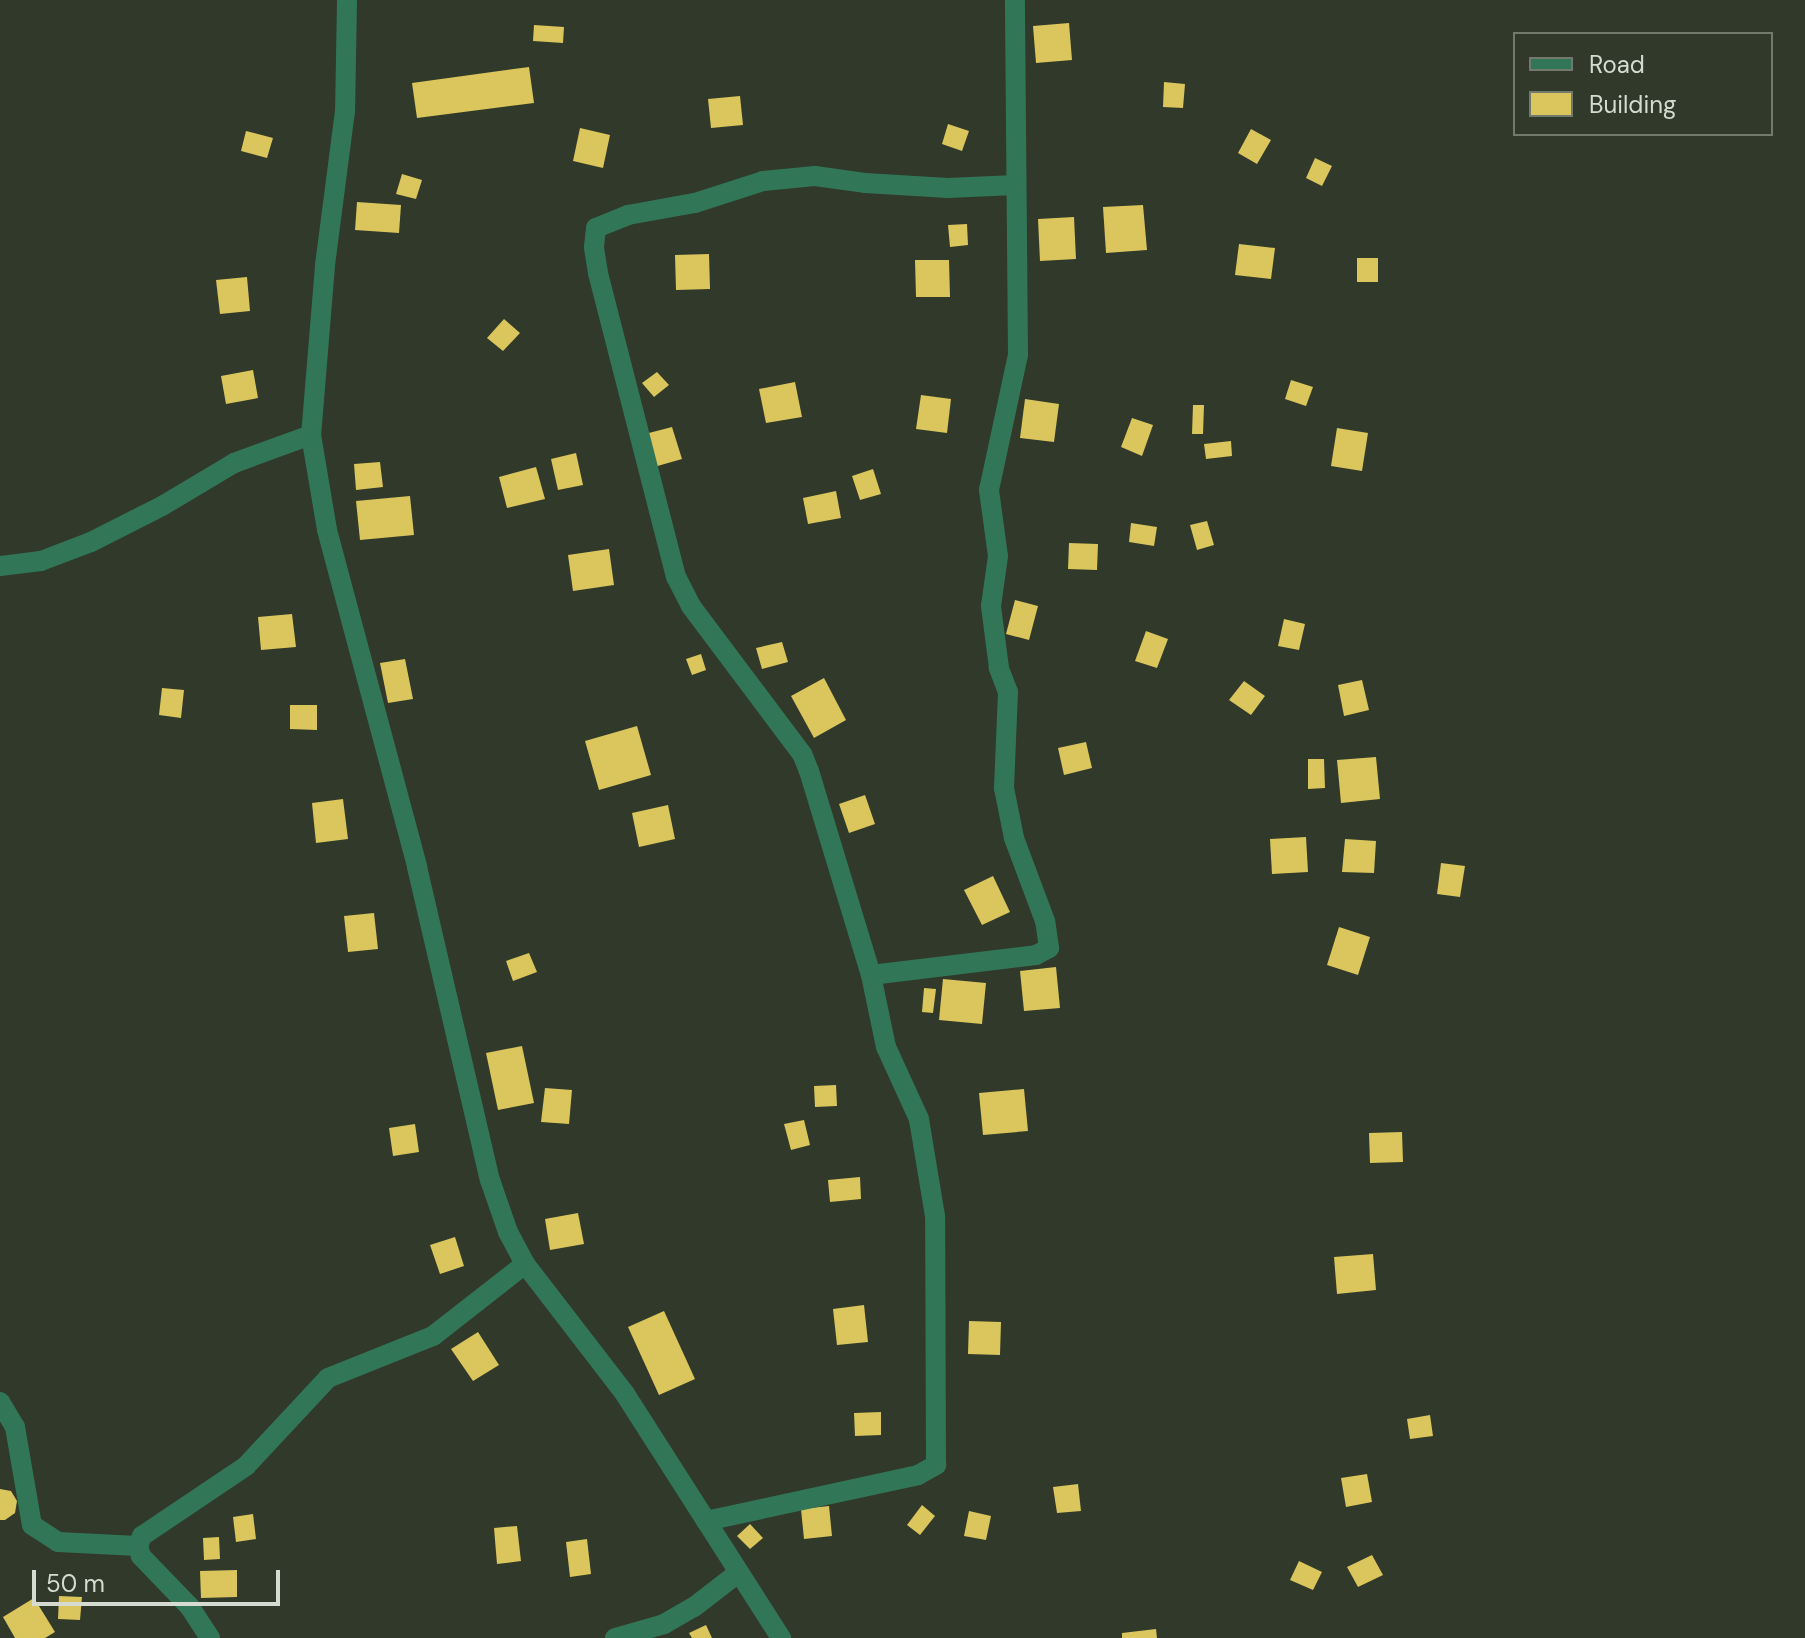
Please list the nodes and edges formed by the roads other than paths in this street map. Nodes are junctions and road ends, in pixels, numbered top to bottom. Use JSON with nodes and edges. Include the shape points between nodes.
{"nodes":[{"id":1,"x":347,"y":0,"type":"edge"},
{"id":2,"x":1015,"y":0,"type":"edge"},
{"id":3,"x":1015,"y":185,"type":"junction"},
{"id":4,"x":311,"y":435,"type":"junction"},
{"id":5,"x":0,"y":566,"type":"edge"},
{"id":6,"x":871,"y":975,"type":"junction"},
{"id":7,"x":525,"y":1264,"type":"junction"},
{"id":8,"x":0,"y":1402,"type":"edge"},
{"id":9,"x":706,"y":1521,"type":"junction"},
{"id":10,"x":138,"y":1546,"type":"junction"},
{"id":11,"x":738,"y":1573,"type":"junction"},
{"id":12,"x":210,"y":1638,"type":"edge"},
{"id":13,"x":615,"y":1638,"type":"edge"},
{"id":14,"x":781,"y":1638,"type":"edge"}],
"edges":[{"from":1,"to":4,"type":"street","via":[[345,111]]},
{"from":2,"to":3,"type":"street"},
{"from":3,"to":6,"type":"street","via":[[1018,355],[989,490],[998,556],[992,634],[1008,692],[1004,788],[1049,948],[1036,955]]},
{"from":3,"to":6,"type":"street","via":[[948,188],[802,177],[763,181],[596,228],[598,273],[676,577],[691,606],[802,754]]},
{"from":4,"to":5,"type":"street","via":[[234,463],[91,542],[41,561]]},
{"from":4,"to":7,"type":"street","via":[[327,530],[417,867],[487,1166],[508,1232]]},
{"from":6,"to":9,"type":"street","via":[[886,1047],[919,1119],[931,1174],[936,1465],[918,1475]]},
{"from":7,"to":9,"type":"street","via":[[625,1394]]},
{"from":7,"to":10,"type":"street","via":[[433,1336],[328,1378],[246,1466],[142,1536]]},
{"from":8,"to":10,"type":"street","via":[[15,1427],[32,1525],[58,1542]]},
{"from":9,"to":11,"type":"street"},
{"from":10,"to":12,"type":"street"},
{"from":11,"to":13,"type":"street","via":[[664,1624]]},
{"from":11,"to":14,"type":"street"}]}
